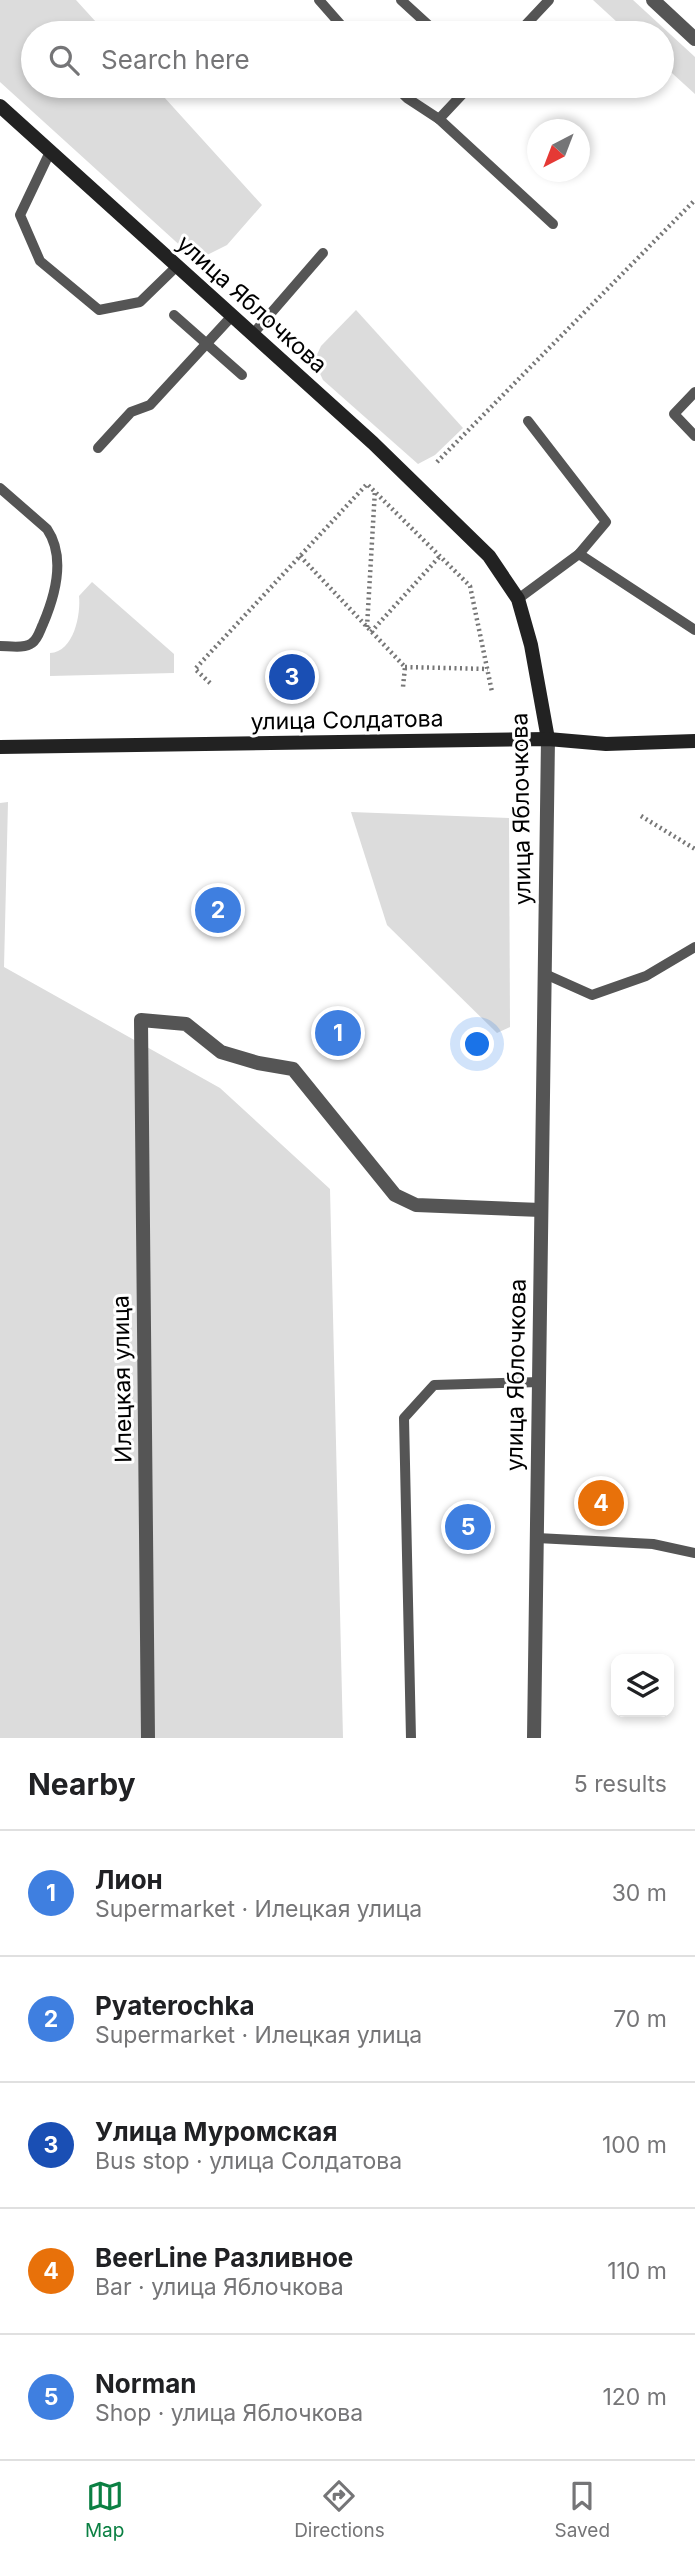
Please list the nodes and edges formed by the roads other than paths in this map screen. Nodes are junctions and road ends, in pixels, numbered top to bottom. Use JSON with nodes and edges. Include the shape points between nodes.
{"nodes":[{"id":1,"x":319,"y":0,"type":"edge"},
{"id":2,"x":401,"y":0,"type":"edge"},
{"id":3,"x":549,"y":0,"type":"edge"},
{"id":4,"x":653,"y":0,"type":"edge"},
{"id":5,"x":337,"y":21,"type":"edge"},
{"id":6,"x":425,"y":21,"type":"edge"},
{"id":7,"x":529,"y":21,"type":"edge"},
{"id":8,"x":695,"y":39,"type":"edge"},
{"id":9,"x":406,"y":98,"type":"edge"},
{"id":10,"x":459,"y":98,"type":"edge"},
{"id":11,"x":0,"y":106,"type":"edge"},
{"id":12,"x":439,"y":119,"type":"junction"},
{"id":13,"x":50,"y":152,"type":"junction"},
{"id":14,"x":553,"y":224,"type":"dead end"},
{"id":15,"x":323,"y":253,"type":"dead end"},
{"id":16,"x":176,"y":267,"type":"junction"},
{"id":17,"x":174,"y":315,"type":"dead end"},
{"id":18,"x":232,"y":316,"type":"junction"},
{"id":19,"x":252,"y":335,"type":"junction"},
{"id":20,"x":206,"y":343,"type":"junction"},
{"id":21,"x":242,"y":375,"type":"dead end"},
{"id":22,"x":695,"y":392,"type":"edge"},
{"id":23,"x":528,"y":421,"type":"dead end"},
{"id":24,"x":695,"y":436,"type":"edge"},
{"id":25,"x":98,"y":448,"type":"dead end"},
{"id":26,"x":0,"y":488,"type":"edge"},
{"id":27,"x":6,"y":498,"type":"edge"},
{"id":28,"x":579,"y":554,"type":"junction"},
{"id":29,"x":518,"y":599,"type":"junction"},
{"id":30,"x":695,"y":631,"type":"edge"},
{"id":31,"x":0,"y":646,"type":"edge"},
{"id":32,"x":548,"y":739,"type":"junction"},
{"id":33,"x":695,"y":741,"type":"edge"},
{"id":34,"x":0,"y":747,"type":"edge"},
{"id":35,"x":695,"y":947,"type":"edge"},
{"id":36,"x":545,"y":974,"type":"junction"},
{"id":37,"x":541,"y":1210,"type":"junction"},
{"id":38,"x":539,"y":1382,"type":"junction"},
{"id":39,"x":537,"y":1538,"type":"junction"},
{"id":40,"x":695,"y":1553,"type":"edge"},
{"id":41,"x":148,"y":1738,"type":"edge"},
{"id":42,"x":411,"y":1738,"type":"edge"},
{"id":43,"x":534,"y":1738,"type":"edge"}],
"edges":[{"from":1,"to":5,"type":"lane"},
{"from":2,"to":6,"type":"lane"},
{"from":3,"to":7,"type":"lane"},
{"from":4,"to":8,"type":"street"},
{"from":9,"to":12,"type":"lane"},
{"from":10,"to":12,"type":"lane"},
{"from":11,"to":13,"type":"street","name":"улица Яблочкова"},
{"from":12,"to":14,"type":"lane"},
{"from":13,"to":16,"type":"street","name":"улица Яблочкова"},
{"from":13,"to":16,"type":"lane","via":[[20,215],[40,261],[99,310],[140,302]]},
{"from":15,"to":19,"type":"lane"},
{"from":16,"to":18,"type":"street","name":"улица Яблочкова"},
{"from":17,"to":20,"type":"lane"},
{"from":18,"to":19,"type":"street","name":"улица Яблочкова"},
{"from":18,"to":20,"type":"lane"},
{"from":19,"to":29,"type":"street","name":"улица Яблочкова","via":[[450,517],[489,556]]},
{"from":20,"to":21,"type":"lane"},
{"from":20,"to":25,"type":"lane","via":[[150,405],[131,412]]},
{"from":22,"to":24,"type":"lane","via":[[674,414]]},
{"from":23,"to":28,"type":"lane","via":[[607,522]]},
{"from":26,"to":27,"type":"lane"},
{"from":27,"to":31,"type":"lane","via":[[52,537],[56,585],[33,643]]},
{"from":28,"to":29,"type":"lane"},
{"from":28,"to":30,"type":"lane"},
{"from":29,"to":32,"type":"street","name":"улица Яблочкова"},
{"from":32,"to":33,"type":"street","name":"улица Солдатова","via":[[606,744]]},
{"from":32,"to":34,"type":"street","name":"улица Солдатова"},
{"from":32,"to":36,"type":"street","name":"улица Яблочкова"},
{"from":35,"to":36,"type":"lane","via":[[646,976],[592,995]]},
{"from":36,"to":37,"type":"street","name":"улица Яблочкова"},
{"from":37,"to":38,"type":"street","name":"улица Яблочкова"},
{"from":37,"to":41,"type":"street","name":"Илецкая улица","via":[[416,1205],[395,1195],[293,1069],[221,1052],[186,1024],[141,1020]]},
{"from":38,"to":39,"type":"street","name":"улица Яблочкова"},
{"from":38,"to":42,"type":"lane","via":[[434,1385],[404,1418]]},
{"from":39,"to":40,"type":"lane","via":[[653,1544]]},
{"from":39,"to":43,"type":"street","name":"улица Яблочкова"}]}
